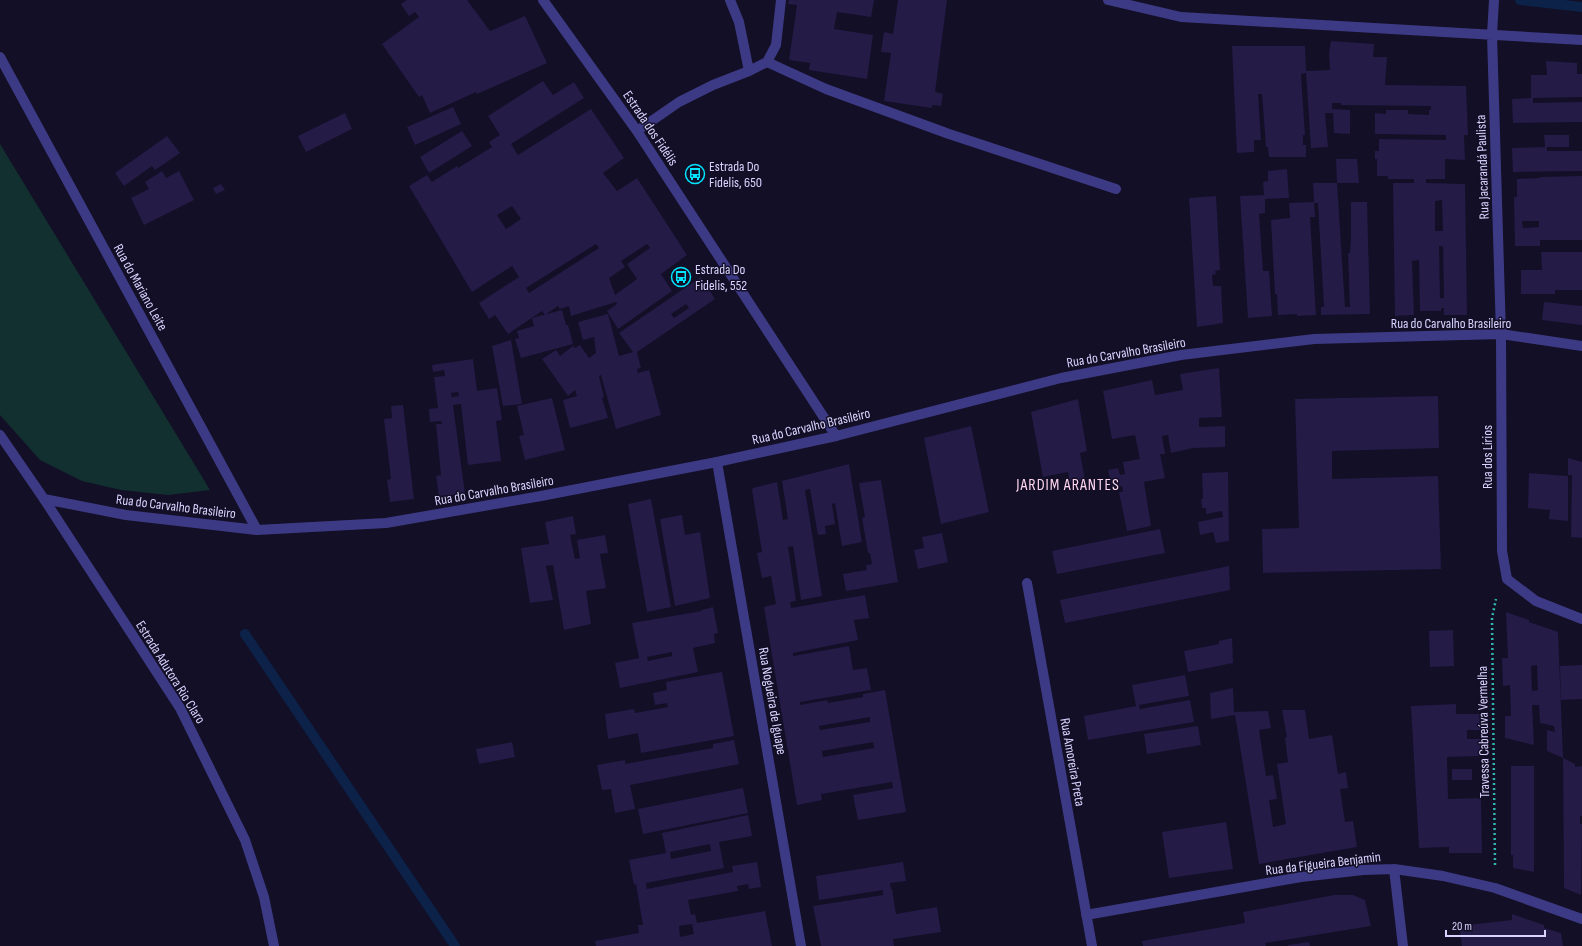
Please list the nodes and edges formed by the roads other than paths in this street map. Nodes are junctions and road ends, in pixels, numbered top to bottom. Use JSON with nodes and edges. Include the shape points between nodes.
{"nodes":[{"id":1,"x":543,"y":0,"type":"edge"},
{"id":2,"x":730,"y":0,"type":"edge"},
{"id":3,"x":781,"y":0,"type":"edge"},
{"id":4,"x":1108,"y":0,"type":"edge"},
{"id":5,"x":1494,"y":0,"type":"edge"},
{"id":6,"x":1492,"y":35,"type":"junction"},
{"id":7,"x":1582,"y":40,"type":"edge"},
{"id":8,"x":0,"y":57,"type":"edge"},
{"id":9,"x":767,"y":62,"type":"junction"},
{"id":10,"x":749,"y":71,"type":"junction"},
{"id":11,"x":638,"y":132,"type":"junction"},
{"id":12,"x":1116,"y":189,"type":"dead end"},
{"id":13,"x":1501,"y":334,"type":"junction"},
{"id":14,"x":1582,"y":346,"type":"edge"},
{"id":15,"x":0,"y":434,"type":"edge"},
{"id":16,"x":836,"y":436,"type":"junction"},
{"id":17,"x":717,"y":462,"type":"junction"},
{"id":18,"x":44,"y":499,"type":"junction"},
{"id":19,"x":257,"y":530,"type":"junction"},
{"id":20,"x":1027,"y":583,"type":"dead end"},
{"id":21,"x":1582,"y":618,"type":"edge"},
{"id":22,"x":1394,"y":869,"type":"junction"},
{"id":23,"x":1086,"y":915,"type":"junction"},
{"id":24,"x":1582,"y":919,"type":"edge"},
{"id":25,"x":274,"y":946,"type":"edge"},
{"id":26,"x":801,"y":946,"type":"edge"},
{"id":27,"x":1092,"y":946,"type":"edge"},
{"id":28,"x":1403,"y":946,"type":"edge"}],
"edges":[{"from":1,"to":11,"type":"street","name":"Estrada dos Fidélis"},
{"from":2,"to":10,"type":"street","via":[[739,22]]},
{"from":3,"to":9,"type":"street","via":[[776,45]]},
{"from":4,"to":6,"type":"street","via":[[1181,17]]},
{"from":5,"to":6,"type":"street","name":"Rua Jacarandá Paulista"},
{"from":6,"to":7,"type":"street"},
{"from":6,"to":13,"type":"street","name":"Rua Jacarandá Paulista"},
{"from":8,"to":19,"type":"street","name":"Rua do Mariano Leite"},
{"from":9,"to":10,"type":"street"},
{"from":9,"to":12,"type":"street","via":[[826,89],[949,134]]},
{"from":10,"to":11,"type":"street","via":[[679,102]]},
{"from":11,"to":16,"type":"street","name":"Estrada dos Fidélis"},
{"from":13,"to":14,"type":"street","name":"Rua do Carvalho Brasileiro"},
{"from":13,"to":16,"type":"street","name":"Rua do Carvalho Brasileiro","via":[[1314,339],[1181,355],[1061,378]]},
{"from":13,"to":21,"type":"street","name":"Rua dos Lírios","via":[[1502,551],[1507,579],[1536,601]]},
{"from":15,"to":18,"type":"street","name":"Estrada Adutora Rio Claro"},
{"from":16,"to":17,"type":"street","name":"Rua do Carvalho Brasileiro"},
{"from":17,"to":19,"type":"street","name":"Rua do Carvalho Brasileiro","via":[[386,523]]},
{"from":17,"to":26,"type":"street","name":"Rua Nogueira de Iguape"},
{"from":18,"to":19,"type":"street","name":"Rua do Carvalho Brasileiro","via":[[126,515]]},
{"from":18,"to":25,"type":"street","name":"Estrada Adutora Rio Claro","via":[[180,708],[245,840],[264,897]]},
{"from":20,"to":23,"type":"street","name":"Rua Amoreira Preta"},
{"from":22,"to":23,"type":"street","name":"Rua da Figueira Benjamin","via":[[1301,877]]},
{"from":22,"to":24,"type":"street","name":"Rua da Figueira Benjamin","via":[[1443,876],[1495,888]]},
{"from":22,"to":28,"type":"street"},
{"from":23,"to":27,"type":"street","name":"Rua Amoreira Preta"}]}
